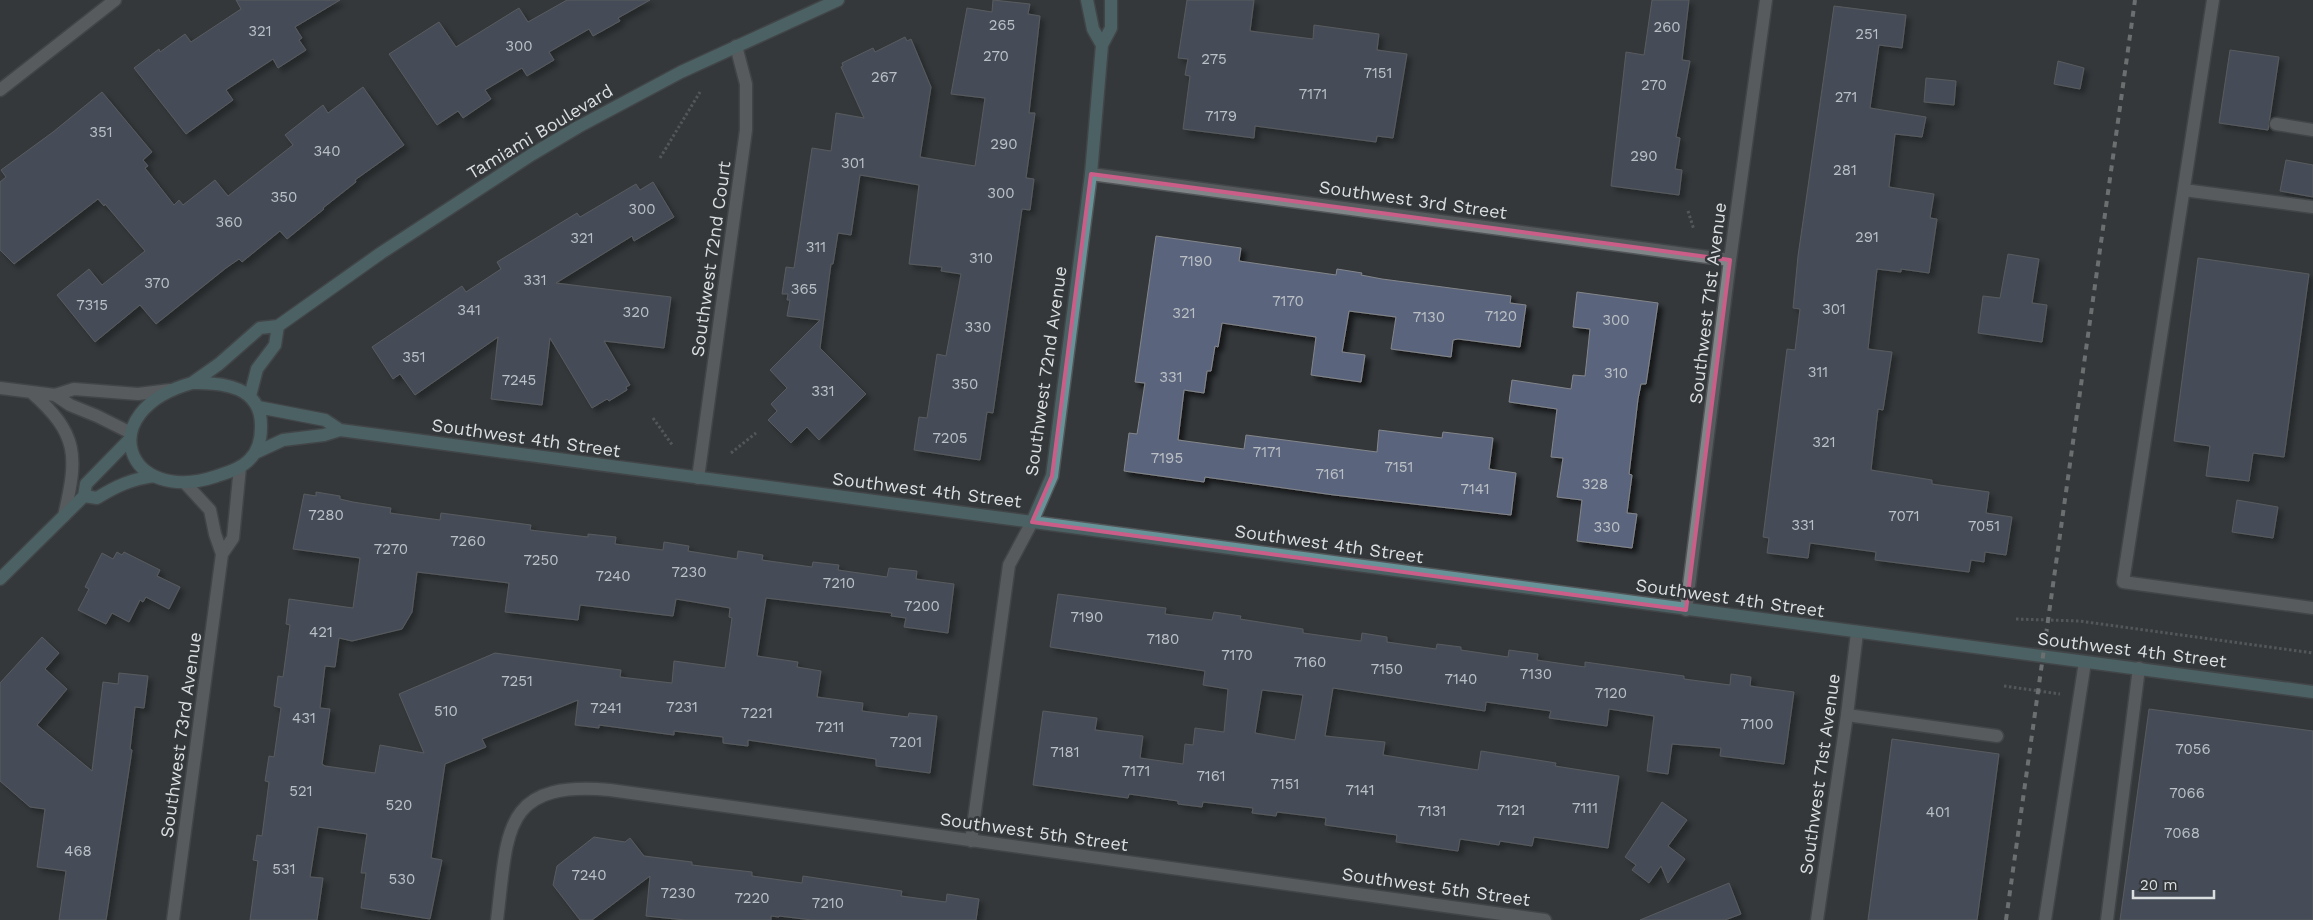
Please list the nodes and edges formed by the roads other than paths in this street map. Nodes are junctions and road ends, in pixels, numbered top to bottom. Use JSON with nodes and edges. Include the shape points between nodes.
{"nodes":[{"id":1,"x":116,"y":0,"type":"edge"},
{"id":2,"x":838,"y":0,"type":"edge"},
{"id":3,"x":1087,"y":0,"type":"edge"},
{"id":4,"x":1111,"y":0,"type":"edge"},
{"id":5,"x":1766,"y":0,"type":"edge"},
{"id":6,"x":2214,"y":0,"type":"edge"},
{"id":7,"x":1102,"y":45,"type":"junction"},
{"id":8,"x":736,"y":46,"type":"junction"},
{"id":9,"x":0,"y":90,"type":"edge"},
{"id":10,"x":2276,"y":124,"type":"dead end"},
{"id":11,"x":2313,"y":130,"type":"edge"},
{"id":12,"x":1091,"y":174,"type":"junction"},
{"id":13,"x":2184,"y":190,"type":"junction"},
{"id":14,"x":2313,"y":207,"type":"edge"},
{"id":15,"x":1730,"y":260,"type":"junction"},
{"id":16,"x":278,"y":326,"type":"junction"},
{"id":17,"x":192,"y":383,"type":"junction"},
{"id":18,"x":0,"y":388,"type":"edge"},
{"id":19,"x":170,"y":390,"type":"junction"},
{"id":20,"x":31,"y":392,"type":"junction"},
{"id":21,"x":55,"y":395,"type":"junction"},
{"id":22,"x":250,"y":396,"type":"junction"},
{"id":23,"x":258,"y":407,"type":"junction"},
{"id":24,"x":340,"y":430,"type":"junction"},
{"id":25,"x":130,"y":437,"type":"junction"},
{"id":26,"x":255,"y":453,"type":"junction"},
{"id":27,"x":240,"y":467,"type":"junction"},
{"id":28,"x":154,"y":476,"type":"junction"},
{"id":29,"x":698,"y":478,"type":"junction"},
{"id":30,"x":185,"y":483,"type":"junction"},
{"id":31,"x":84,"y":496,"type":"junction"},
{"id":32,"x":64,"y":516,"type":"junction"},
{"id":33,"x":1032,"y":522,"type":"junction"},
{"id":34,"x":222,"y":554,"type":"junction"},
{"id":35,"x":0,"y":579,"type":"edge"},
{"id":36,"x":2313,"y":608,"type":"edge"},
{"id":37,"x":1686,"y":610,"type":"junction"},
{"id":38,"x":1857,"y":633,"type":"junction"},
{"id":39,"x":2085,"y":662,"type":"junction"},
{"id":40,"x":2139,"y":668,"type":"junction"},
{"id":41,"x":2313,"y":692,"type":"edge"},
{"id":42,"x":1848,"y":715,"type":"junction"},
{"id":43,"x":1997,"y":736,"type":"dead end"},
{"id":44,"x":971,"y":841,"type":"junction"},
{"id":45,"x":174,"y":920,"type":"edge"},
{"id":46,"x":497,"y":920,"type":"edge"},
{"id":47,"x":1545,"y":920,"type":"edge"},
{"id":48,"x":1817,"y":920,"type":"edge"},
{"id":49,"x":2045,"y":920,"type":"edge"},
{"id":50,"x":2107,"y":920,"type":"edge"}],
"edges":[{"from":1,"to":9,"type":"street"},
{"from":2,"to":8,"type":"street","name":"Tamiami Boulevard"},
{"from":3,"to":7,"type":"street","name":"Southwest 72nd Avenue","via":[[1093,29]]},
{"from":4,"to":7,"type":"street","name":"Southwest 72nd Avenue","via":[[1111,28]]},
{"from":5,"to":15,"type":"street","name":"Southwest 71st Avenue"},
{"from":6,"to":13,"type":"street"},
{"from":7,"to":12,"type":"street","name":"Southwest 72nd Avenue"},
{"from":8,"to":16,"type":"street","name":"Tamiami Boulevard","via":[[628,100],[531,155]]},
{"from":8,"to":29,"type":"street","name":"Southwest 72nd Court","via":[[746,84],[746,130]]},
{"from":10,"to":11,"type":"street"},
{"from":12,"to":15,"type":"street","name":"Southwest 3rd Street"},
{"from":12,"to":33,"type":"street","name":"Southwest 72nd Avenue","via":[[1052,476]]},
{"from":13,"to":14,"type":"street"},
{"from":13,"to":36,"type":"street","via":[[2123,582]]},
{"from":15,"to":37,"type":"street","name":"Southwest 71st Avenue"},
{"from":16,"to":17,"type":"street","name":"Tamiami Boulevard","via":[[260,328]]},
{"from":16,"to":22,"type":"street","via":[[274,345],[258,369]]},
{"from":17,"to":19,"type":"street"},
{"from":17,"to":22,"type":"street","via":[[225,385]]},
{"from":18,"to":20,"type":"street"},
{"from":19,"to":21,"type":"street","via":[[138,394],[74,389]]},
{"from":19,"to":25,"type":"street","via":[[149,404],[139,416]]},
{"from":20,"to":21,"type":"street"},
{"from":20,"to":32,"type":"street","via":[[52,410],[72,448],[72,483]]},
{"from":21,"to":25,"type":"street"},
{"from":22,"to":23,"type":"street"},
{"from":23,"to":24,"type":"street","name":"Southwest 4th Street","via":[[325,420]]},
{"from":23,"to":26,"type":"street","via":[[261,435]]},
{"from":24,"to":26,"type":"street","name":"Southwest 4th Street","via":[[283,440]]},
{"from":24,"to":29,"type":"street","name":"Southwest 4th Street"},
{"from":25,"to":28,"type":"street","via":[[134,458]]},
{"from":25,"to":31,"type":"street","via":[[86,484]]},
{"from":26,"to":27,"type":"street"},
{"from":27,"to":30,"type":"street"},
{"from":27,"to":34,"type":"street","name":"Southwest 73rd Avenue","via":[[234,538]]},
{"from":28,"to":30,"type":"street"},
{"from":28,"to":31,"type":"street","via":[[136,478],[97,498]]},
{"from":29,"to":33,"type":"street","name":"Southwest 4th Street"},
{"from":30,"to":34,"type":"street","name":"Southwest 73rd Avenue","via":[[210,510]]},
{"from":31,"to":32,"type":"street"},
{"from":32,"to":35,"type":"street"},
{"from":33,"to":37,"type":"street","name":"Southwest 4th Street"},
{"from":33,"to":44,"type":"street","name":"Southwest 72nd Avenue","via":[[1009,564]]},
{"from":34,"to":45,"type":"street","name":"Southwest 73rd Avenue"},
{"from":37,"to":38,"type":"street","name":"Southwest 4th Street"},
{"from":38,"to":39,"type":"street","name":"Southwest 4th Street"},
{"from":38,"to":42,"type":"street","name":"Southwest 71st Avenue"},
{"from":39,"to":40,"type":"street","name":"Southwest 4th Street"},
{"from":39,"to":49,"type":"street"},
{"from":40,"to":41,"type":"street","name":"Southwest 4th Street"},
{"from":40,"to":50,"type":"street"},
{"from":42,"to":43,"type":"street"},
{"from":42,"to":48,"type":"street","name":"Southwest 71st Avenue"},
{"from":44,"to":46,"type":"street","name":"Southwest 5th Street","via":[[590,788],[570,788],[548,792],[534,799],[516,817],[508,841]]},
{"from":44,"to":47,"type":"street","name":"Southwest 5th Street"}]}
